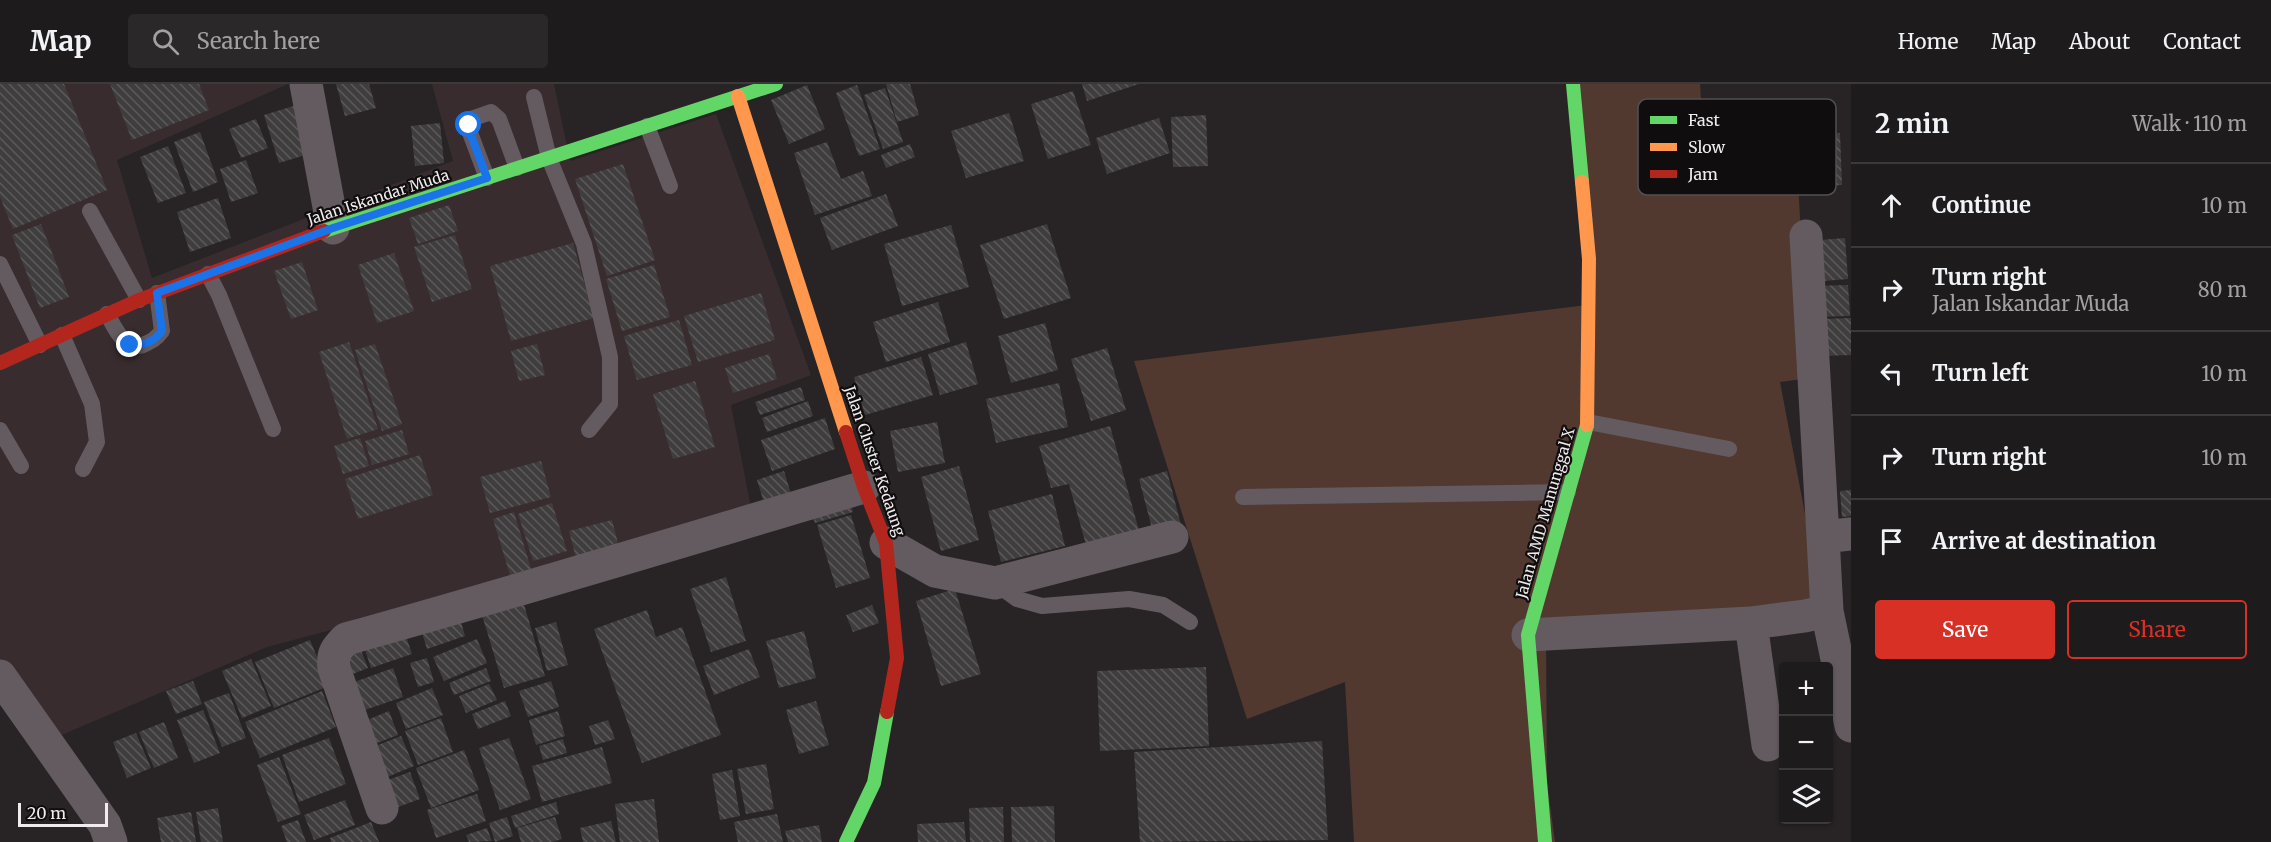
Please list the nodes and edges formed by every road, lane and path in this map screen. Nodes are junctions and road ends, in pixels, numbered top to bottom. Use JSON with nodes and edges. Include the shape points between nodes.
{"nodes":[{"id":1,"x":306,"y":84,"type":"edge"},
{"id":2,"x":776,"y":84,"type":"edge"},
{"id":3,"x":1573,"y":84,"type":"edge"},
{"id":4,"x":738,"y":96,"type":"junction"},
{"id":5,"x":534,"y":97,"type":"dead end"},
{"id":6,"x":647,"y":126,"type":"junction"},
{"id":7,"x":549,"y":158,"type":"junction"},
{"id":8,"x":517,"y":168,"type":"junction"},
{"id":9,"x":487,"y":178,"type":"junction"},
{"id":10,"x":670,"y":186,"type":"dead end"},
{"id":11,"x":90,"y":211,"type":"dead end"},
{"id":12,"x":333,"y":228,"type":"junction"},
{"id":13,"x":1806,"y":236,"type":"dead end"},
{"id":14,"x":0,"y":264,"type":"edge"},
{"id":15,"x":208,"y":274,"type":"junction"},
{"id":16,"x":157,"y":293,"type":"junction"},
{"id":17,"x":139,"y":300,"type":"junction"},
{"id":18,"x":107,"y":314,"type":"junction"},
{"id":19,"x":62,"y":335,"type":"junction"},
{"id":20,"x":40,"y":345,"type":"junction"},
{"id":21,"x":0,"y":363,"type":"edge"},
{"id":22,"x":1588,"y":422,"type":"junction"},
{"id":23,"x":273,"y":429,"type":"dead end"},
{"id":24,"x":0,"y":430,"type":"edge"},
{"id":25,"x":589,"y":430,"type":"dead end"},
{"id":26,"x":1729,"y":449,"type":"dead end"},
{"id":27,"x":21,"y":466,"type":"dead end"},
{"id":28,"x":83,"y":469,"type":"dead end"},
{"id":29,"x":864,"y":487,"type":"junction"},
{"id":30,"x":1568,"y":492,"type":"junction"},
{"id":31,"x":1243,"y":497,"type":"dead end"},
{"id":32,"x":1837,"y":535,"type":"edge"},
{"id":33,"x":1172,"y":537,"type":"dead end"},
{"id":34,"x":886,"y":543,"type":"junction"},
{"id":35,"x":995,"y":583,"type":"junction"},
{"id":36,"x":1827,"y":611,"type":"junction"},
{"id":37,"x":1190,"y":622,"type":"dead end"},
{"id":38,"x":1751,"y":623,"type":"junction"},
{"id":39,"x":1528,"y":635,"type":"junction"},
{"id":40,"x":0,"y":676,"type":"edge"},
{"id":41,"x":1851,"y":726,"type":"edge"},
{"id":42,"x":1768,"y":745,"type":"dead end"},
{"id":43,"x":382,"y":808,"type":"dead end"},
{"id":44,"x":103,"y":833,"type":"edge"},
{"id":45,"x":846,"y":842,"type":"edge"},
{"id":46,"x":1545,"y":842,"type":"edge"}],
"edges":[{"from":1,"to":12,"type":"street"},
{"from":2,"to":4,"type":"street","name":"Jalan Iskandar Muda"},
{"from":3,"to":22,"type":"street","name":"Jalan AMD Manunggal X","via":[[1589,259]]},
{"from":4,"to":6,"type":"street","name":"Jalan Iskandar Muda"},
{"from":4,"to":29,"type":"street","name":"Jalan Cluster Kedaung"},
{"from":5,"to":7,"type":"lane"},
{"from":6,"to":7,"type":"street","name":"Jalan Iskandar Muda"},
{"from":6,"to":10,"type":"lane"},
{"from":7,"to":8,"type":"street","name":"Jalan Iskandar Muda"},
{"from":7,"to":25,"type":"lane","via":[[584,244],[610,357],[610,404]]},
{"from":8,"to":9,"type":"street","name":"Jalan Iskandar Muda"},
{"from":8,"to":9,"type":"lane","via":[[499,119],[491,112],[471,119],[469,130]]},
{"from":9,"to":12,"type":"street","name":"Jalan Iskandar Muda"},
{"from":11,"to":17,"type":"lane"},
{"from":12,"to":15,"type":"street","name":"Jalan Iskandar Muda"},
{"from":13,"to":32,"type":"street"},
{"from":14,"to":20,"type":"lane"},
{"from":15,"to":16,"type":"street","name":"Jalan Iskandar Muda"},
{"from":15,"to":23,"type":"lane"},
{"from":16,"to":17,"type":"street","name":"Jalan Iskandar Muda"},
{"from":16,"to":18,"type":"lane","via":[[162,331],[156,339],[140,346],[123,340]]},
{"from":17,"to":18,"type":"street","name":"Jalan Iskandar Muda"},
{"from":18,"to":19,"type":"street","name":"Jalan Iskandar Muda"},
{"from":19,"to":20,"type":"street","name":"Jalan Iskandar Muda"},
{"from":19,"to":28,"type":"lane","via":[[92,404],[97,442]]},
{"from":20,"to":21,"type":"street","name":"Jalan Iskandar Muda"},
{"from":22,"to":26,"type":"lane"},
{"from":22,"to":30,"type":"street","name":"Jalan AMD Manunggal X"},
{"from":24,"to":27,"type":"lane"},
{"from":29,"to":34,"type":"street","name":"Jalan Cluster Kedaung"},
{"from":29,"to":43,"type":"street","via":[[346,639],[336,649],[334,668]]},
{"from":30,"to":31,"type":"lane"},
{"from":30,"to":39,"type":"street","name":"Jalan AMD Manunggal X"},
{"from":32,"to":36,"type":"street"},
{"from":33,"to":35,"type":"street"},
{"from":34,"to":35,"type":"street","via":[[935,571]]},
{"from":34,"to":45,"type":"street","name":"Jalan Cluster Kedaung","via":[[897,658],[874,783]]},
{"from":35,"to":37,"type":"lane","via":[[1017,599],[1042,606],[1129,598],[1163,605]]},
{"from":36,"to":38,"type":"street"},
{"from":36,"to":41,"type":"street"},
{"from":38,"to":39,"type":"street"},
{"from":38,"to":42,"type":"street"},
{"from":39,"to":46,"type":"street","name":"Jalan AMD Manunggal X"},
{"from":40,"to":44,"type":"street"}]}
